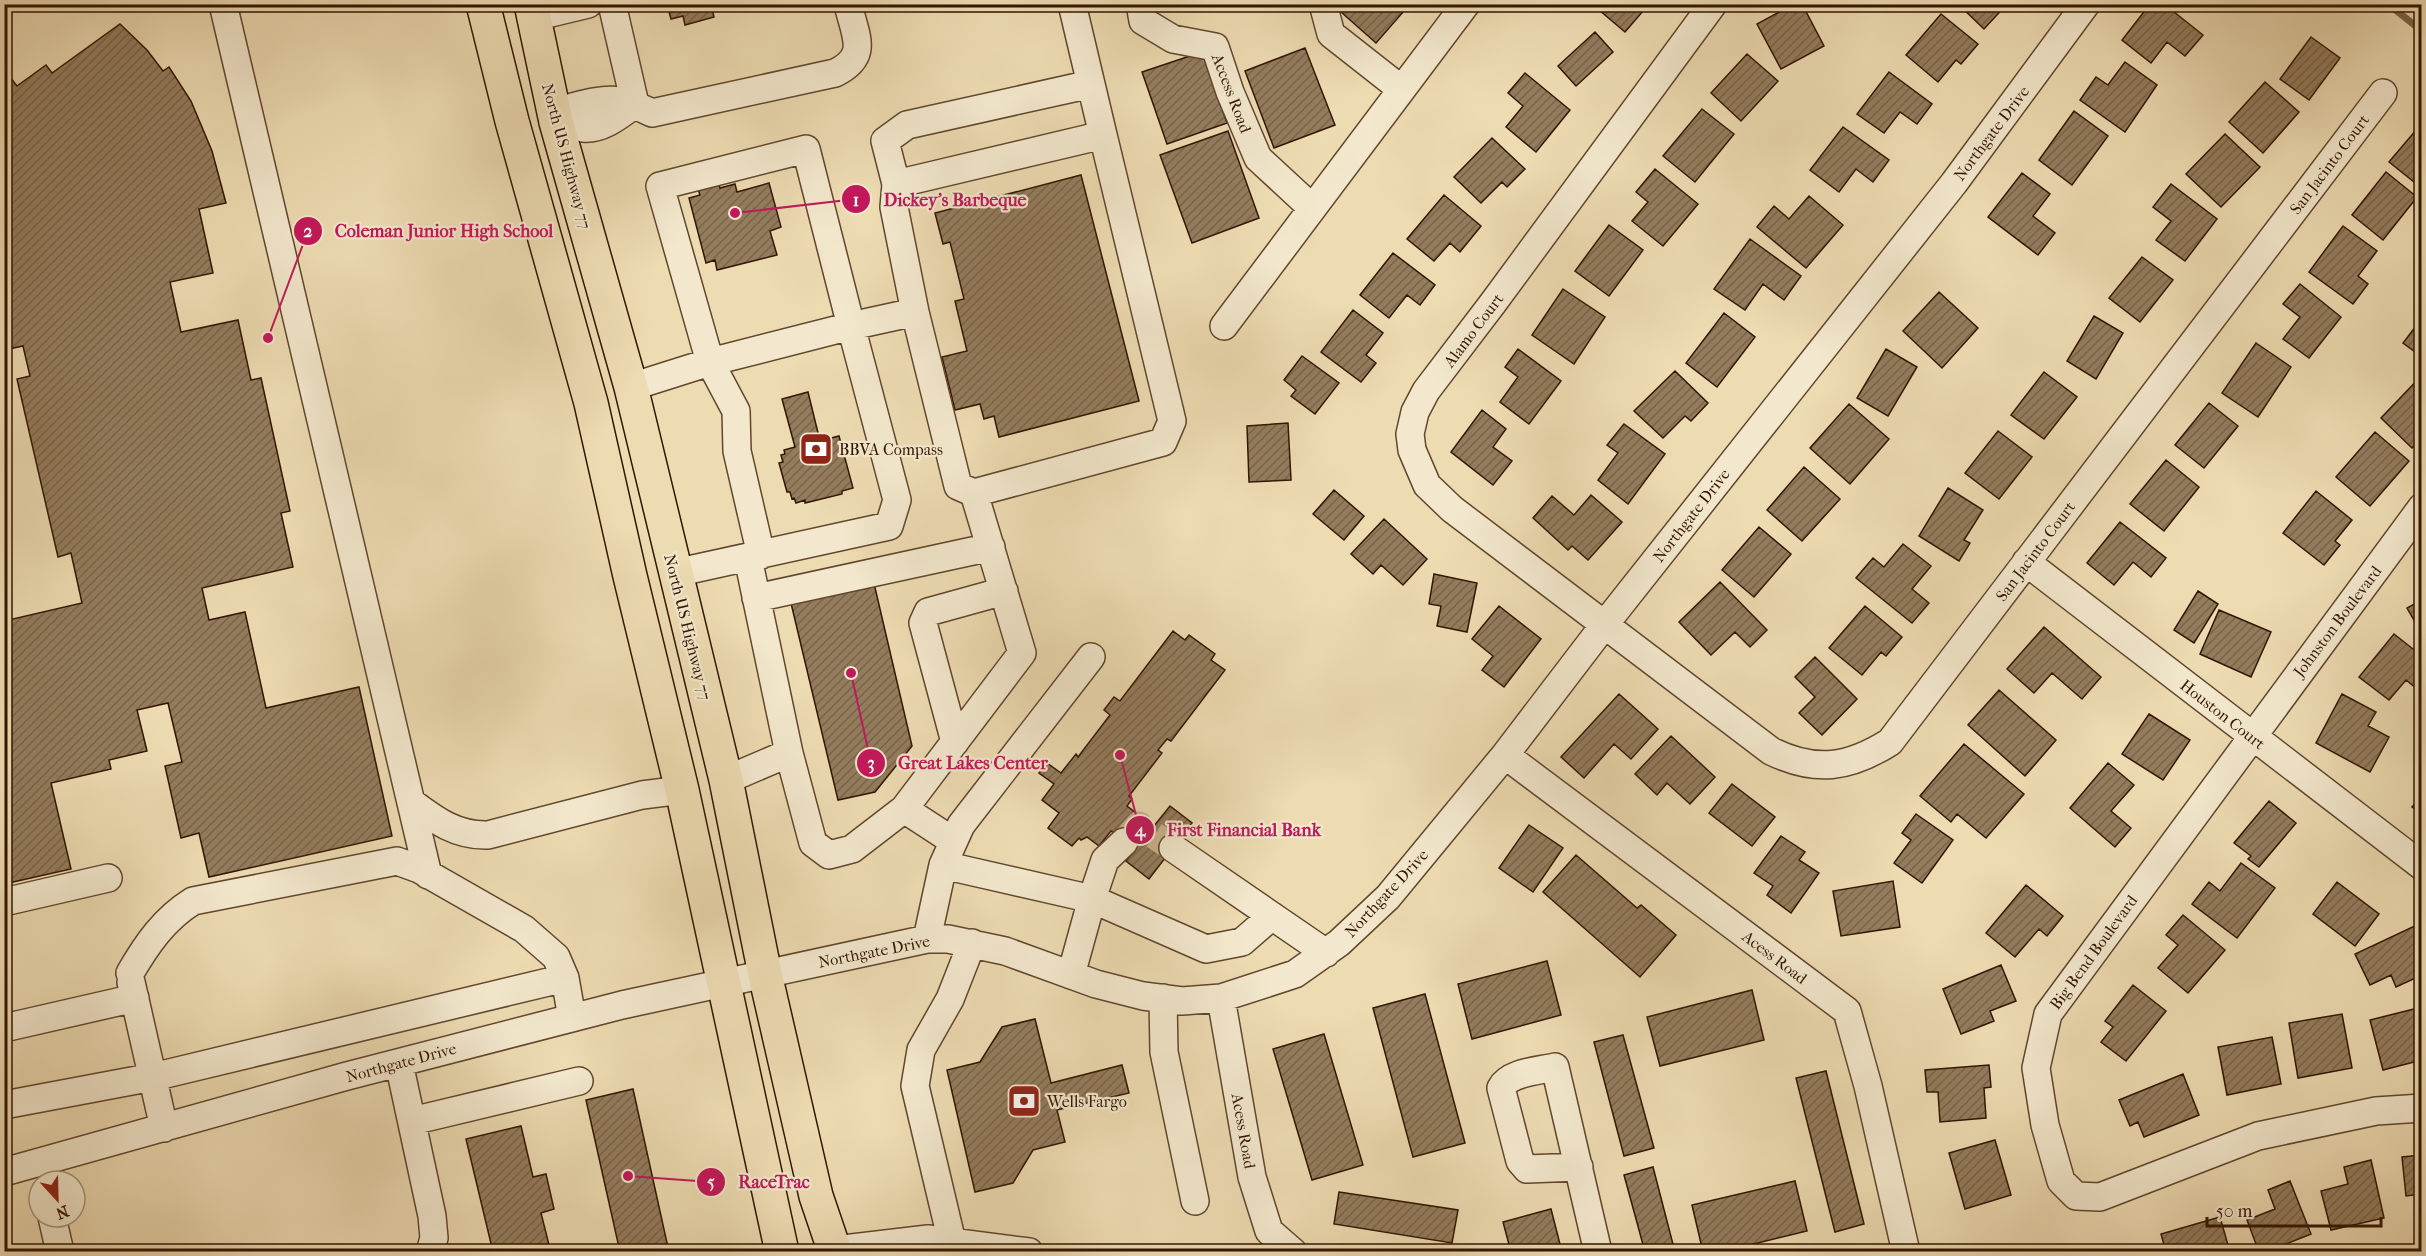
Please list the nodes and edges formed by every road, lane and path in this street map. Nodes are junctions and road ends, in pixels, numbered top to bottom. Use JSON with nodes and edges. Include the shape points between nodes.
{"nodes":[{"id":1,"x":223,"y":4,"type":"edge"},
{"id":2,"x":483,"y":4,"type":"edge"},
{"id":3,"x":588,"y":4,"type":"edge"},
{"id":4,"x":612,"y":4,"type":"edge"},
{"id":5,"x":848,"y":4,"type":"edge"},
{"id":6,"x":1072,"y":4,"type":"edge"},
{"id":7,"x":1140,"y":4,"type":"edge"},
{"id":8,"x":1323,"y":4,"type":"edge"},
{"id":9,"x":1466,"y":4,"type":"edge"},
{"id":10,"x":1713,"y":4,"type":"edge"},
{"id":11,"x":2086,"y":4,"type":"edge"},
{"id":12,"x":532,"y":11,"type":"edge"},
{"id":13,"x":1091,"y":84,"type":"junction"},
{"id":14,"x":1401,"y":89,"type":"junction"},
{"id":15,"x":2383,"y":93,"type":"dead end"},
{"id":16,"x":634,"y":104,"type":"junction"},
{"id":17,"x":560,"y":121,"type":"junction"},
{"id":18,"x":1103,"y":135,"type":"junction"},
{"id":19,"x":896,"y":184,"type":"junction"},
{"id":20,"x":1312,"y":208,"type":"junction"},
{"id":21,"x":915,"y":312,"type":"junction"},
{"id":22,"x":851,"y":326,"type":"junction"},
{"id":23,"x":1224,"y":326,"type":"dead end"},
{"id":24,"x":710,"y":362,"type":"junction"},
{"id":25,"x":631,"y":387,"type":"junction"},
{"id":26,"x":974,"y":493,"type":"junction"},
{"id":27,"x":2421,"y":507,"type":"edge"},
{"id":28,"x":990,"y":547,"type":"junction"},
{"id":29,"x":754,"y":557,"type":"junction"},
{"id":30,"x":2026,"y":562,"type":"junction"},
{"id":31,"x":675,"y":573,"type":"junction"},
{"id":32,"x":1004,"y":591,"type":"junction"},
{"id":33,"x":756,"y":598,"type":"junction"},
{"id":34,"x":1605,"y":624,"type":"junction"},
{"id":35,"x":1091,"y":657,"type":"dead end"},
{"id":36,"x":2252,"y":736,"type":"junction"},
{"id":37,"x":955,"y":742,"type":"junction"},
{"id":38,"x":789,"y":753,"type":"junction"},
{"id":39,"x":1505,"y":755,"type":"junction"},
{"id":40,"x":726,"y":780,"type":"junction"},
{"id":41,"x":682,"y":790,"type":"junction"},
{"id":42,"x":411,"y":802,"type":"junction"},
{"id":43,"x":904,"y":809,"type":"junction"},
{"id":44,"x":1124,"y":842,"type":"tunnel mouth"},
{"id":45,"x":1173,"y":848,"type":"tunnel mouth"},
{"id":46,"x":948,"y":853,"type":"junction"},
{"id":47,"x":2421,"y":866,"type":"edge"},
{"id":48,"x":428,"y":875,"type":"junction"},
{"id":49,"x":108,"y":878,"type":"dead end"},
{"id":50,"x":1092,"y":899,"type":"junction"},
{"id":51,"x":4,"y":902,"type":"edge"},
{"id":52,"x":1272,"y":916,"type":"junction"},
{"id":53,"x":927,"y":939,"type":"junction"},
{"id":54,"x":972,"y":943,"type":"junction"},
{"id":55,"x":1326,"y":953,"type":"junction"},
{"id":56,"x":765,"y":974,"type":"junction"},
{"id":57,"x":1071,"y":975,"type":"junction"},
{"id":58,"x":565,"y":978,"type":"junction"},
{"id":59,"x":724,"y":982,"type":"junction"},
{"id":60,"x":132,"y":984,"type":"junction"},
{"id":61,"x":1163,"y":998,"type":"junction"},
{"id":62,"x":1221,"y":998,"type":"junction"},
{"id":63,"x":572,"y":1018,"type":"junction"},
{"id":64,"x":4,"y":1028,"type":"edge"},
{"id":65,"x":399,"y":1063,"type":"junction"},
{"id":66,"x":153,"y":1077,"type":"junction"},
{"id":67,"x":579,"y":1081,"type":"dead end"},
{"id":68,"x":5,"y":1102,"type":"edge"},
{"id":69,"x":2421,"y":1108,"type":"edge"},
{"id":70,"x":412,"y":1121,"type":"junction"},
{"id":71,"x":165,"y":1128,"type":"junction"},
{"id":72,"x":1579,"y":1167,"type":"dead end"},
{"id":73,"x":50,"y":1169,"type":"edge"},
{"id":74,"x":4,"y":1172,"type":"edge"},
{"id":75,"x":27,"y":1172,"type":"edge"},
{"id":76,"x":1195,"y":1201,"type":"dead end"},
{"id":77,"x":55,"y":1229,"type":"edge"},
{"id":78,"x":952,"y":1242,"type":"junction"},
{"id":79,"x":60,"y":1251,"type":"edge"},
{"id":80,"x":430,"y":1251,"type":"edge"},
{"id":81,"x":782,"y":1251,"type":"edge"},
{"id":82,"x":835,"y":1251,"type":"edge"},
{"id":83,"x":1029,"y":1251,"type":"edge"},
{"id":84,"x":1293,"y":1251,"type":"edge"},
{"id":85,"x":1598,"y":1251,"type":"edge"},
{"id":86,"x":1906,"y":1251,"type":"edge"}],
"edges":[{"from":1,"to":42,"type":"street"},
{"from":2,"to":41,"type":"main road","via":[[591,403]]},
{"from":3,"to":12,"type":"street"},
{"from":4,"to":16,"type":"street"},
{"from":5,"to":16,"type":"street","via":[[858,46],[853,62],[841,70],[652,113]]},
{"from":6,"to":13,"type":"street"},
{"from":7,"to":20,"type":"street","name":"Access Road","via":[[1143,21],[1173,39],[1215,47],[1258,158]]},
{"from":8,"to":14,"type":"street","via":[[1331,34]]},
{"from":9,"to":14,"type":"street"},
{"from":10,"to":34,"type":"street","name":"Alamo Court","via":[[1426,391],[1410,434],[1412,450],[1427,485]]},
{"from":11,"to":34,"type":"street","name":"Northgate Drive","via":[[1954,183]]},
{"from":12,"to":17,"type":"main road","name":"North US Highway 77"},
{"from":13,"to":18,"type":"street"},
{"from":13,"to":19,"type":"street","via":[[907,125],[885,141]]},
{"from":14,"to":20,"type":"street"},
{"from":15,"to":30,"type":"street","name":"San Jacinto Court"},
{"from":16,"to":17,"type":"street","via":[[595,101],[572,107]]},
{"from":17,"to":25,"type":"main road","name":"North US Highway 77"},
{"from":18,"to":19,"type":"street"},
{"from":18,"to":26,"type":"street","via":[[1172,421],[1164,442]]},
{"from":19,"to":21,"type":"street","via":[[894,207]]},
{"from":20,"to":23,"type":"street"},
{"from":21,"to":22,"type":"street"},
{"from":21,"to":26,"type":"street","via":[[958,486]]},
{"from":22,"to":24,"type":"street"},
{"from":22,"to":24,"type":"street","via":[[806,149],[660,186]]},
{"from":22,"to":29,"type":"street","via":[[897,500],[890,526]]},
{"from":24,"to":25,"type":"street"},
{"from":24,"to":29,"type":"street","via":[[735,411],[737,452]]},
{"from":25,"to":31,"type":"main road","name":"North US Highway 77"},
{"from":26,"to":28,"type":"street"},
{"from":27,"to":36,"type":"street","name":"Johnston Boulevard"},
{"from":28,"to":32,"type":"street"},
{"from":28,"to":33,"type":"street"},
{"from":29,"to":31,"type":"street"},
{"from":29,"to":33,"type":"street"},
{"from":30,"to":34,"type":"street","name":"San Jacinto Court","via":[[1890,742],[1869,755],[1838,765],[1789,760],[1771,752]]},
{"from":30,"to":36,"type":"street","name":"Houston Court"},
{"from":31,"to":40,"type":"main road","name":"North US Highway 77"},
{"from":32,"to":37,"type":"street","via":[[1022,653]]},
{"from":32,"to":37,"type":"street","via":[[928,612],[923,623]]},
{"from":33,"to":38,"type":"street"},
{"from":34,"to":39,"type":"street","name":"Northgate Drive"},
{"from":35,"to":46,"type":"street","via":[[961,825]]},
{"from":36,"to":47,"type":"street","name":"Houston Court"},
{"from":36,"to":69,"type":"street","name":"Big Bend Boulevard","via":[[2048,1014],[2036,1068],[2045,1125],[2061,1181],[2076,1196],[2100,1197],[2258,1136],[2376,1111]]},
{"from":37,"to":43,"type":"street"},
{"from":38,"to":40,"type":"street"},
{"from":38,"to":43,"type":"street","via":[[813,843],[829,855],[852,849]]},
{"from":39,"to":55,"type":"street","name":"Northgate Drive","via":[[1388,897]]},
{"from":39,"to":86,"type":"street","name":"Acess Road","via":[[1847,1011]]},
{"from":40,"to":56,"type":"main road","name":"North US Highway 77"},
{"from":41,"to":42,"type":"street","via":[[642,795],[473,836],[438,822]]},
{"from":41,"to":59,"type":"main road"},
{"from":42,"to":48,"type":"street"},
{"from":43,"to":46,"type":"street"},
{"from":44,"to":50,"type":"street","via":[[1105,860]]},
{"from":45,"to":52,"type":"street"},
{"from":46,"to":50,"type":"street"},
{"from":46,"to":53,"type":"street"},
{"from":48,"to":58,"type":"street","via":[[524,929],[556,957]]},
{"from":48,"to":60,"type":"street","via":[[397,861],[193,901],[175,912],[151,938]]},
{"from":49,"to":51,"type":"street"},
{"from":50,"to":52,"type":"street","via":[[1206,949],[1242,942]]},
{"from":50,"to":57,"type":"street"},
{"from":52,"to":55,"type":"street"},
{"from":53,"to":54,"type":"street","name":"Northgate Drive"},
{"from":53,"to":56,"type":"street","name":"Northgate Drive"},
{"from":54,"to":57,"type":"street","name":"Northgate Drive"},
{"from":54,"to":78,"type":"street","via":[[950,999],[921,1050],[915,1086]]},
{"from":55,"to":62,"type":"street","name":"Northgate Drive","via":[[1295,974]]},
{"from":56,"to":59,"type":"street","name":"Northgate Drive"},
{"from":56,"to":82,"type":"main road","name":"North US Highway 77","via":[[816,1196]]},
{"from":57,"to":61,"type":"street","name":"Northgate Drive"},
{"from":58,"to":63,"type":"street"},
{"from":58,"to":66,"type":"street"},
{"from":59,"to":63,"type":"street","name":"Northgate Drive"},
{"from":59,"to":81,"type":"main road"},
{"from":60,"to":64,"type":"street"},
{"from":60,"to":66,"type":"street"},
{"from":61,"to":62,"type":"street","name":"Northgate Drive"},
{"from":61,"to":76,"type":"street","via":[[1164,1052]]},
{"from":62,"to":84,"type":"street","name":"Acess Road","via":[[1252,1177],[1269,1231]]},
{"from":63,"to":65,"type":"street","name":"Northgate Drive"},
{"from":65,"to":70,"type":"street"},
{"from":65,"to":71,"type":"street","name":"Northgate Drive"},
{"from":66,"to":68,"type":"street"},
{"from":66,"to":71,"type":"street"},
{"from":67,"to":70,"type":"street"},
{"from":70,"to":80,"type":"street","via":[[432,1216],[434,1238]]},
{"from":71,"to":73,"type":"street","name":"Northgate Drive"},
{"from":72,"to":85,"type":"street"},
{"from":74,"to":75,"type":"street","name":"Northgate Drive"},
{"from":77,"to":79,"type":"street"},
{"from":78,"to":82,"type":"street","via":[[928,1239]]},
{"from":78,"to":83,"type":"street"}]}
